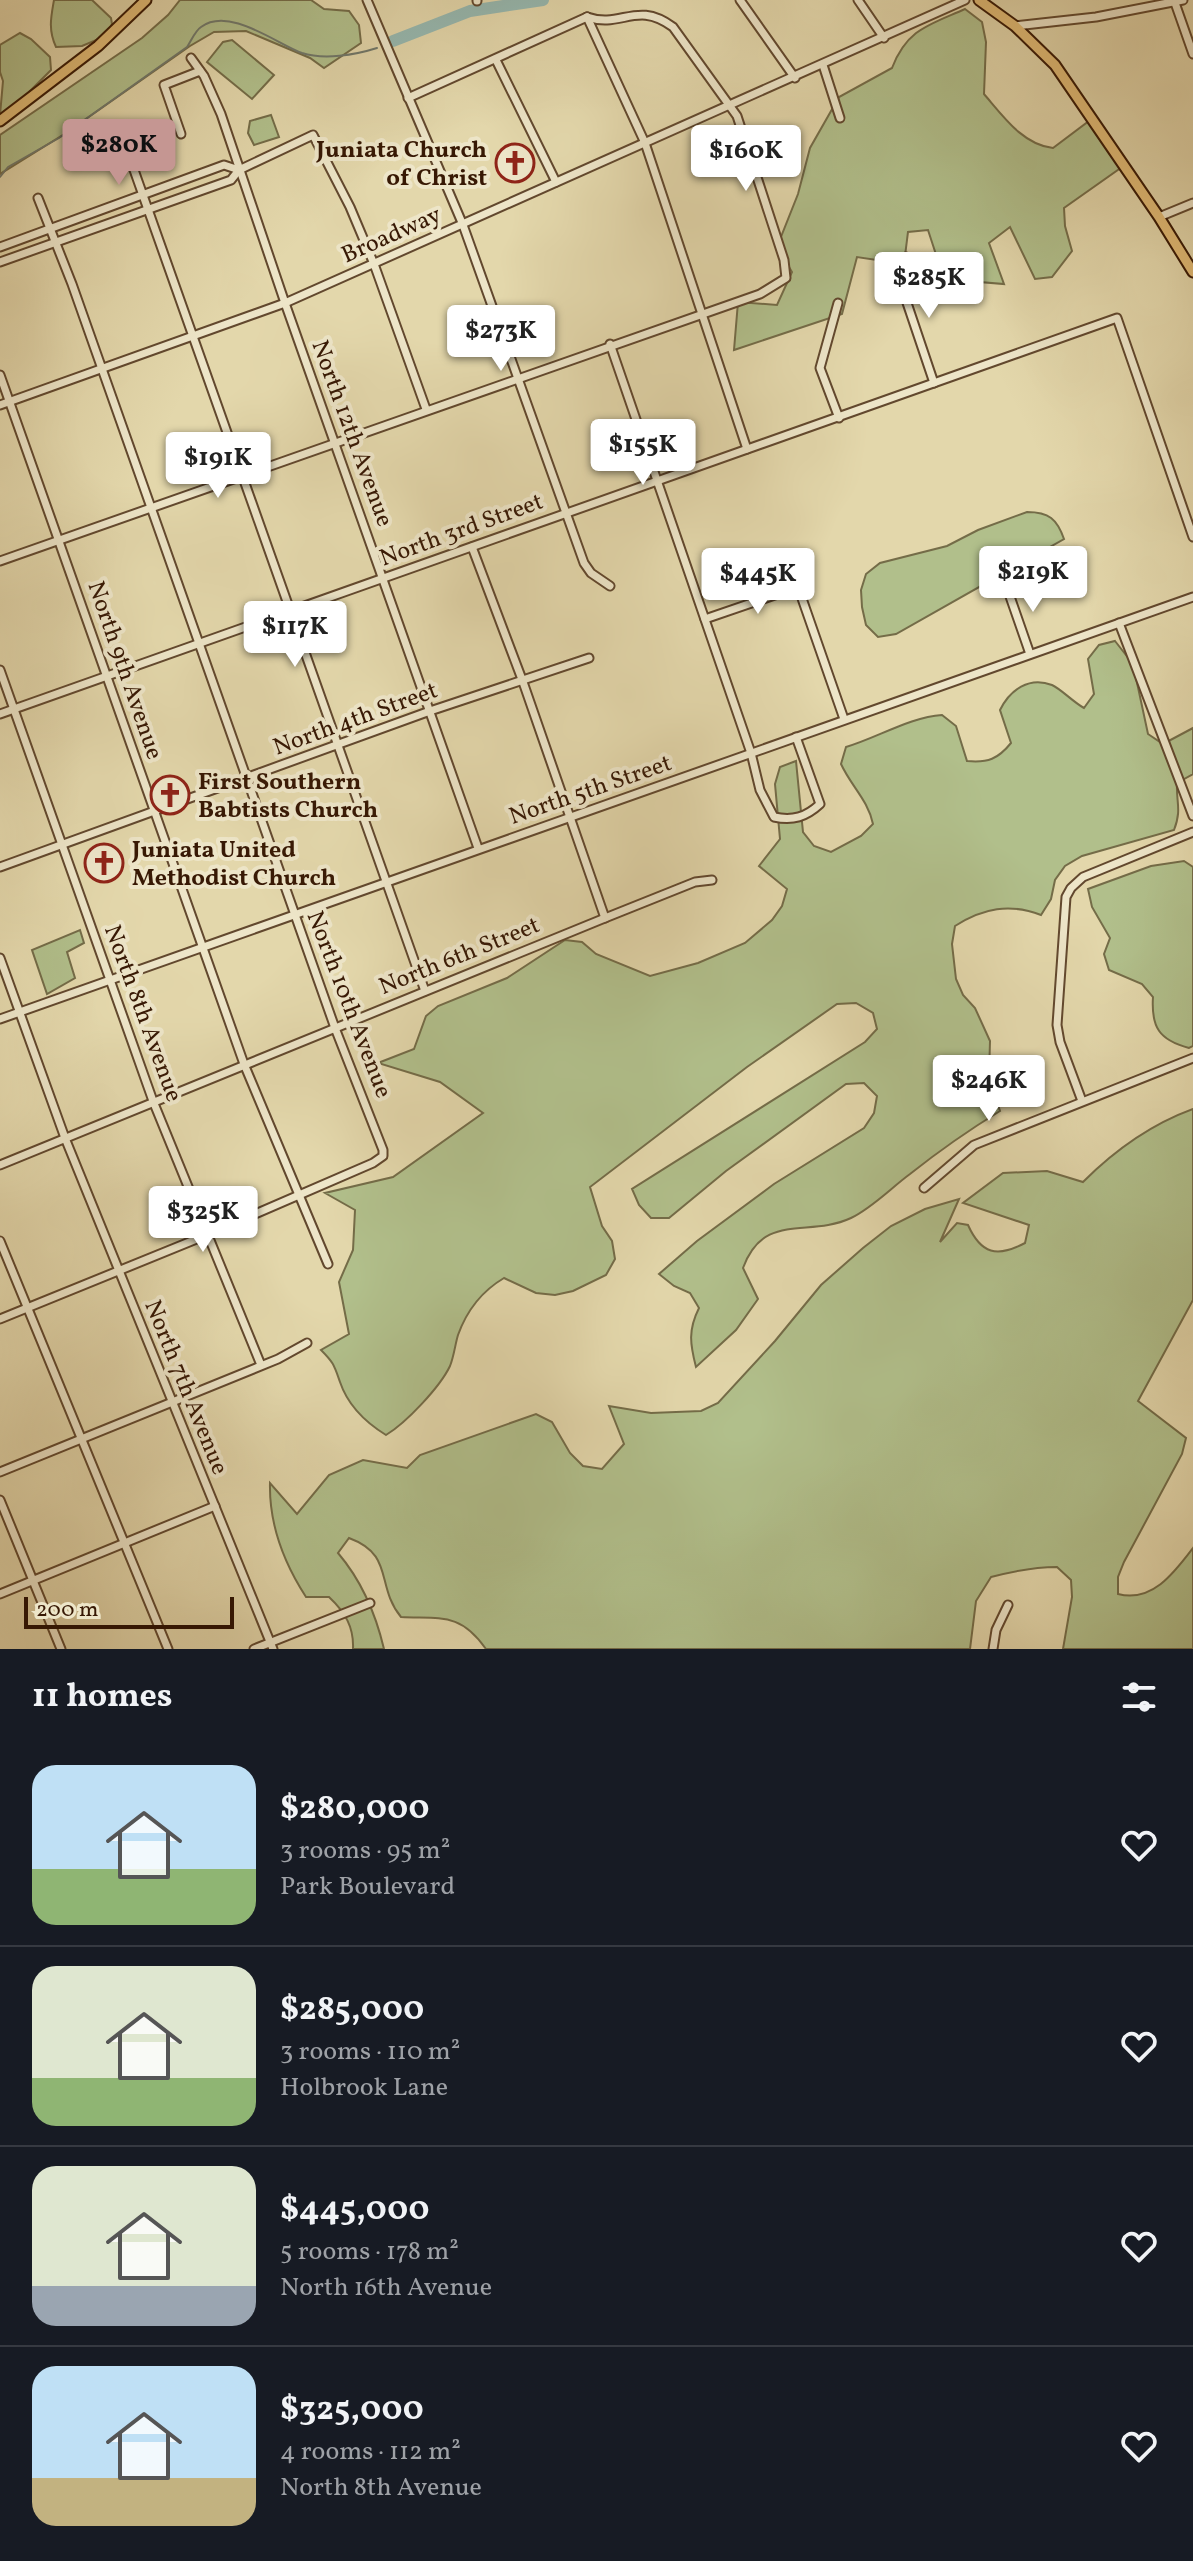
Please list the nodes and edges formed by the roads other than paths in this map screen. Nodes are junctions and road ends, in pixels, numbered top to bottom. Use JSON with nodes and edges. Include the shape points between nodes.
{"nodes":[{"id":1,"x":146,"y":0,"type":"edge"},
{"id":2,"x":367,"y":0,"type":"edge"},
{"id":3,"x":740,"y":0,"type":"edge"},
{"id":4,"x":858,"y":0,"type":"edge"},
{"id":5,"x":965,"y":0,"type":"edge"},
{"id":6,"x":979,"y":0,"type":"edge"},
{"id":7,"x":1177,"y":1,"type":"edge"},
{"id":8,"x":587,"y":17,"type":"junction"},
{"id":9,"x":1015,"y":26,"type":"junction"},
{"id":10,"x":884,"y":38,"type":"junction"},
{"id":11,"x":1193,"y":54,"type":"edge"},
{"id":12,"x":191,"y":58,"type":"dead end"},
{"id":13,"x":496,"y":60,"type":"junction"},
{"id":14,"x":823,"y":65,"type":"junction"},
{"id":15,"x":200,"y":71,"type":"junction"},
{"id":16,"x":795,"y":78,"type":"junction"},
{"id":17,"x":408,"y":98,"type":"junction"},
{"id":18,"x":730,"y":106,"type":"junction"},
{"id":19,"x":840,"y":118,"type":"dead end"},
{"id":20,"x":0,"y":121,"type":"edge"},
{"id":21,"x":181,"y":134,"type":"dead end"},
{"id":22,"x":645,"y":143,"type":"junction"},
{"id":23,"x":128,"y":153,"type":"dead end"},
{"id":24,"x":239,"y":170,"type":"junction"},
{"id":25,"x":556,"y":182,"type":"junction"},
{"id":26,"x":142,"y":195,"type":"junction"},
{"id":27,"x":38,"y":198,"type":"dead end"},
{"id":28,"x":1193,"y":203,"type":"edge"},
{"id":29,"x":147,"y":210,"type":"junction"},
{"id":30,"x":1159,"y":217,"type":"junction"},
{"id":31,"x":463,"y":225,"type":"junction"},
{"id":32,"x":50,"y":228,"type":"junction"},
{"id":33,"x":57,"y":242,"type":"junction"},
{"id":34,"x":0,"y":247,"type":"edge"},
{"id":35,"x":906,"y":257,"type":"dead end"},
{"id":36,"x":0,"y":262,"type":"edge"},
{"id":37,"x":374,"y":264,"type":"junction"},
{"id":38,"x":1193,"y":272,"type":"edge"},
{"id":39,"x":285,"y":303,"type":"junction"},
{"id":40,"x":838,"y":303,"type":"dead end"},
{"id":41,"x":702,"y":312,"type":"junction"},
{"id":42,"x":193,"y":337,"type":"junction"},
{"id":43,"x":610,"y":344,"type":"junction"},
{"id":44,"x":102,"y":369,"type":"junction"},
{"id":45,"x":0,"y":375,"type":"edge"},
{"id":46,"x":519,"y":377,"type":"junction"},
{"id":47,"x":934,"y":383,"type":"junction"},
{"id":48,"x":9,"y":402,"type":"junction"},
{"id":49,"x":0,"y":405,"type":"edge"},
{"id":50,"x":426,"y":409,"type":"junction"},
{"id":51,"x":839,"y":418,"type":"junction"},
{"id":52,"x":335,"y":443,"type":"junction"},
{"id":53,"x":747,"y":449,"type":"junction"},
{"id":54,"x":243,"y":475,"type":"junction"},
{"id":55,"x":657,"y":480,"type":"junction"},
{"id":56,"x":151,"y":507,"type":"junction"},
{"id":57,"x":566,"y":512,"type":"junction"},
{"id":58,"x":1193,"y":537,"type":"edge"},
{"id":59,"x":59,"y":540,"type":"junction"},
{"id":60,"x":472,"y":547,"type":"junction"},
{"id":61,"x":0,"y":561,"type":"edge"},
{"id":62,"x":383,"y":578,"type":"junction"},
{"id":63,"x":1006,"y":585,"type":"dead end"},
{"id":64,"x":610,"y":586,"type":"dead end"},
{"id":65,"x":1193,"y":597,"type":"edge"},
{"id":66,"x":291,"y":611,"type":"junction"},
{"id":67,"x":705,"y":619,"type":"junction"},
{"id":68,"x":1119,"y":623,"type":"junction"},
{"id":69,"x":197,"y":643,"type":"junction"},
{"id":70,"x":1030,"y":654,"type":"junction"},
{"id":71,"x":589,"y":658,"type":"dead end"},
{"id":72,"x":0,"y":670,"type":"edge"},
{"id":73,"x":107,"y":676,"type":"junction"},
{"id":74,"x":523,"y":682,"type":"junction"},
{"id":75,"x":14,"y":709,"type":"junction"},
{"id":76,"x":430,"y":711,"type":"junction"},
{"id":77,"x":0,"y":714,"type":"edge"},
{"id":78,"x":844,"y":719,"type":"junction"},
{"id":79,"x":796,"y":737,"type":"junction"},
{"id":80,"x":339,"y":746,"type":"junction"},
{"id":81,"x":751,"y":753,"type":"junction"},
{"id":82,"x":247,"y":779,"type":"junction"},
{"id":83,"x":154,"y":810,"type":"junction"},
{"id":84,"x":1193,"y":816,"type":"edge"},
{"id":85,"x":571,"y":817,"type":"junction"},
{"id":86,"x":1193,"y":832,"type":"edge"},
{"id":87,"x":64,"y":845,"type":"junction"},
{"id":88,"x":478,"y":848,"type":"junction"},
{"id":89,"x":0,"y":867,"type":"edge"},
{"id":90,"x":712,"y":880,"type":"dead end"},
{"id":91,"x":386,"y":882,"type":"junction"},
{"id":92,"x":295,"y":915,"type":"junction"},
{"id":93,"x":605,"y":918,"type":"junction"},
{"id":94,"x":202,"y":947,"type":"junction"},
{"id":95,"x":0,"y":958,"type":"edge"},
{"id":96,"x":111,"y":980,"type":"junction"},
{"id":97,"x":425,"y":991,"type":"junction"},
{"id":98,"x":19,"y":1013,"type":"junction"},
{"id":99,"x":0,"y":1019,"type":"edge"},
{"id":100,"x":335,"y":1028,"type":"junction"},
{"id":101,"x":1193,"y":1058,"type":"edge"},
{"id":102,"x":244,"y":1064,"type":"junction"},
{"id":103,"x":153,"y":1101,"type":"junction"},
{"id":104,"x":1082,"y":1101,"type":"junction"},
{"id":105,"x":65,"y":1138,"type":"junction"},
{"id":106,"x":0,"y":1165,"type":"edge"},
{"id":107,"x":924,"y":1188,"type":"dead end"},
{"id":108,"x":298,"y":1196,"type":"junction"},
{"id":109,"x":209,"y":1234,"type":"junction"},
{"id":110,"x":0,"y":1241,"type":"edge"},
{"id":111,"x":328,"y":1264,"type":"dead end"},
{"id":112,"x":118,"y":1271,"type":"junction"},
{"id":113,"x":28,"y":1308,"type":"junction"},
{"id":114,"x":0,"y":1319,"type":"edge"},
{"id":115,"x":307,"y":1343,"type":"dead end"},
{"id":116,"x":261,"y":1365,"type":"junction"},
{"id":117,"x":172,"y":1402,"type":"junction"},
{"id":118,"x":81,"y":1440,"type":"junction"},
{"id":119,"x":0,"y":1472,"type":"edge"},
{"id":120,"x":0,"y":1500,"type":"edge"},
{"id":121,"x":215,"y":1506,"type":"junction"},
{"id":122,"x":124,"y":1543,"type":"junction"},
{"id":123,"x":32,"y":1580,"type":"junction"},
{"id":124,"x":0,"y":1594,"type":"edge"},
{"id":125,"x":370,"y":1603,"type":"dead end"},
{"id":126,"x":1008,"y":1605,"type":"dead end"},
{"id":127,"x":271,"y":1646,"type":"edge"},
{"id":128,"x":61,"y":1649,"type":"edge"},
{"id":129,"x":168,"y":1649,"type":"edge"},
{"id":130,"x":254,"y":1649,"type":"edge"},
{"id":131,"x":993,"y":1649,"type":"edge"}],
"edges":[{"from":1,"to":20,"type":"main road","via":[[98,46]]},
{"from":2,"to":17,"type":"street"},
{"from":3,"to":16,"type":"street"},
{"from":4,"to":10,"type":"street"},
{"from":5,"to":10,"type":"street","name":"Broadway"},
{"from":6,"to":9,"type":"main road"},
{"from":7,"to":9,"type":"street"},
{"from":7,"to":11,"type":"street"},
{"from":8,"to":13,"type":"street"},
{"from":8,"to":18,"type":"street","via":[[600,22],[640,13],[660,18],[673,27]]},
{"from":8,"to":22,"type":"street"},
{"from":9,"to":30,"type":"main road","via":[[1064,77]]},
{"from":10,"to":14,"type":"street","name":"Broadway"},
{"from":12,"to":15,"type":"street","name":"North 12th Avenue"},
{"from":13,"to":17,"type":"street"},
{"from":13,"to":25,"type":"street"},
{"from":14,"to":16,"type":"street","name":"Broadway"},
{"from":14,"to":19,"type":"street"},
{"from":15,"to":21,"type":"street","via":[[164,85]]},
{"from":15,"to":24,"type":"street","name":"North 12th Avenue"},
{"from":16,"to":18,"type":"street","name":"Broadway"},
{"from":17,"to":31,"type":"street"},
{"from":18,"to":22,"type":"street","name":"Broadway"},
{"from":18,"to":41,"type":"street","via":[[786,278],[760,294]]},
{"from":22,"to":25,"type":"street","name":"Broadway"},
{"from":22,"to":41,"type":"street"},
{"from":23,"to":26,"type":"street"},
{"from":24,"to":26,"type":"street","via":[[224,165]]},
{"from":24,"to":29,"type":"street","via":[[231,180]]},
{"from":24,"to":37,"type":"street","via":[[313,135]]},
{"from":24,"to":39,"type":"street","name":"North 12th Avenue"},
{"from":25,"to":31,"type":"street","name":"Broadway"},
{"from":26,"to":29,"type":"street"},
{"from":26,"to":32,"type":"street"},
{"from":27,"to":32,"type":"street","name":"North 10th Avenue"},
{"from":28,"to":30,"type":"street"},
{"from":29,"to":33,"type":"street"},
{"from":29,"to":42,"type":"street"},
{"from":30,"to":38,"type":"main road"},
{"from":31,"to":37,"type":"street","name":"Broadway"},
{"from":31,"to":46,"type":"street"},
{"from":32,"to":33,"type":"street","name":"North 10th Avenue"},
{"from":32,"to":34,"type":"street"},
{"from":33,"to":36,"type":"street"},
{"from":33,"to":44,"type":"street","name":"North 10th Avenue"},
{"from":35,"to":47,"type":"street","via":[[903,291]]},
{"from":37,"to":39,"type":"street","name":"Broadway"},
{"from":37,"to":50,"type":"street"},
{"from":39,"to":42,"type":"street","name":"Broadway"},
{"from":39,"to":52,"type":"street","name":"North 12th Avenue"},
{"from":40,"to":51,"type":"street","via":[[820,368]]},
{"from":41,"to":43,"type":"street"},
{"from":41,"to":53,"type":"street"},
{"from":42,"to":44,"type":"street","name":"Broadway"},
{"from":42,"to":54,"type":"street"},
{"from":43,"to":46,"type":"street"},
{"from":43,"to":55,"type":"street"},
{"from":44,"to":48,"type":"street","name":"Broadway"},
{"from":44,"to":56,"type":"street","name":"North 10th Avenue"},
{"from":45,"to":48,"type":"street","name":"North 9th Avenue"},
{"from":46,"to":50,"type":"street"},
{"from":46,"to":57,"type":"street"},
{"from":47,"to":51,"type":"street","name":"North 3rd Street"},
{"from":47,"to":58,"type":"street","name":"North 3rd Street","via":[[1117,318]]},
{"from":48,"to":49,"type":"street","name":"Broadway"},
{"from":48,"to":59,"type":"street","name":"North 9th Avenue"},
{"from":50,"to":52,"type":"street"},
{"from":51,"to":53,"type":"street","name":"North 3rd Street"},
{"from":52,"to":54,"type":"street"},
{"from":52,"to":62,"type":"street","name":"North 12th Avenue"},
{"from":53,"to":55,"type":"street","name":"North 3rd Street"},
{"from":54,"to":56,"type":"street"},
{"from":54,"to":66,"type":"street"},
{"from":55,"to":57,"type":"street","name":"North 3rd Street"},
{"from":55,"to":67,"type":"street"},
{"from":56,"to":59,"type":"street"},
{"from":56,"to":69,"type":"street","name":"North 10th Avenue"},
{"from":57,"to":60,"type":"street","name":"North 3rd Street"},
{"from":57,"to":64,"type":"street","via":[[584,563]]},
{"from":59,"to":61,"type":"street"},
{"from":59,"to":73,"type":"street","name":"North 9th Avenue"},
{"from":60,"to":62,"type":"street","name":"North 3rd Street"},
{"from":60,"to":74,"type":"street"},
{"from":62,"to":66,"type":"street","name":"North 3rd Street"},
{"from":62,"to":76,"type":"street","name":"North 12th Avenue"},
{"from":63,"to":70,"type":"street"},
{"from":65,"to":68,"type":"street","name":"North 5th Street"},
{"from":66,"to":69,"type":"street","name":"North 3rd Street"},
{"from":66,"to":80,"type":"street"},
{"from":67,"to":78,"type":"street","via":[[798,587]]},
{"from":67,"to":81,"type":"street"},
{"from":68,"to":70,"type":"street","name":"North 5th Street"},
{"from":68,"to":84,"type":"street"},
{"from":69,"to":73,"type":"street","name":"North 3rd Street"},
{"from":69,"to":82,"type":"street","name":"North 10th Avenue"},
{"from":70,"to":78,"type":"street","name":"North 5th Street"},
{"from":71,"to":74,"type":"street","name":"North 4th Street"},
{"from":72,"to":75,"type":"street","name":"North 8th Avenue"},
{"from":73,"to":75,"type":"street","name":"North 3rd Street"},
{"from":73,"to":83,"type":"street","name":"North 9th Avenue"},
{"from":74,"to":76,"type":"street","name":"North 4th Street"},
{"from":74,"to":85,"type":"street"},
{"from":75,"to":77,"type":"street","name":"North 3rd Street"},
{"from":75,"to":87,"type":"street","name":"North 8th Avenue"},
{"from":76,"to":80,"type":"street","name":"North 4th Street"},
{"from":76,"to":88,"type":"street","name":"North 12th Avenue"},
{"from":78,"to":79,"type":"street","name":"North 5th Street"},
{"from":79,"to":81,"type":"street","name":"North 5th Street"},
{"from":79,"to":81,"type":"street","via":[[820,804],[796,819],[774,817],[768,809]]},
{"from":80,"to":82,"type":"street","name":"North 4th Street"},
{"from":80,"to":91,"type":"street"},
{"from":81,"to":85,"type":"street","name":"North 5th Street"},
{"from":82,"to":83,"type":"street","name":"North 4th Street"},
{"from":82,"to":92,"type":"street","name":"North 10th Avenue"},
{"from":83,"to":87,"type":"street","name":"North 4th Street"},
{"from":83,"to":94,"type":"street","name":"North 9th Avenue"},
{"from":85,"to":88,"type":"street","name":"North 5th Street"},
{"from":85,"to":93,"type":"street"},
{"from":86,"to":104,"type":"street","via":[[1076,882],[1066,897],[1057,1025]]},
{"from":87,"to":89,"type":"street","name":"North 4th Street"},
{"from":87,"to":96,"type":"street","name":"North 8th Avenue"},
{"from":88,"to":91,"type":"street","name":"North 5th Street"},
{"from":90,"to":93,"type":"street","name":"North 6th Street"},
{"from":91,"to":92,"type":"street","name":"North 5th Street"},
{"from":91,"to":97,"type":"street"},
{"from":92,"to":94,"type":"street","name":"North 5th Street"},
{"from":92,"to":100,"type":"street","name":"North 10th Avenue"},
{"from":93,"to":97,"type":"street","name":"North 6th Street"},
{"from":94,"to":96,"type":"street","name":"North 5th Street"},
{"from":94,"to":102,"type":"street","name":"North 9th Avenue"},
{"from":95,"to":98,"type":"street","name":"North 7th Avenue"},
{"from":96,"to":98,"type":"street","name":"North 5th Street"},
{"from":96,"to":103,"type":"street","name":"North 8th Avenue"},
{"from":97,"to":100,"type":"street","name":"North 6th Street"},
{"from":98,"to":99,"type":"street","name":"North 5th Street"},
{"from":98,"to":105,"type":"street","name":"North 7th Avenue"},
{"from":100,"to":102,"type":"street","name":"North 6th Street"},
{"from":100,"to":108,"type":"street","name":"North 10th Avenue","via":[[383,1156]]},
{"from":101,"to":104,"type":"street"},
{"from":102,"to":103,"type":"street","name":"North 6th Street"},
{"from":102,"to":108,"type":"street","name":"North 9th Avenue"},
{"from":103,"to":105,"type":"street","name":"North 6th Street"},
{"from":103,"to":109,"type":"street","name":"North 8th Avenue"},
{"from":104,"to":107,"type":"street","via":[[974,1145]]},
{"from":105,"to":106,"type":"street","name":"North 6th Street"},
{"from":105,"to":112,"type":"street","name":"North 7th Avenue"},
{"from":108,"to":109,"type":"street"},
{"from":108,"to":111,"type":"street","name":"North 9th Avenue"},
{"from":109,"to":112,"type":"street"},
{"from":109,"to":116,"type":"street","name":"North 8th Avenue"},
{"from":110,"to":113,"type":"street"},
{"from":112,"to":113,"type":"street"},
{"from":112,"to":117,"type":"street","name":"North 7th Avenue"},
{"from":113,"to":114,"type":"street"},
{"from":113,"to":118,"type":"street"},
{"from":115,"to":116,"type":"street"},
{"from":116,"to":117,"type":"street"},
{"from":117,"to":118,"type":"street"},
{"from":117,"to":121,"type":"street","name":"North 7th Avenue"},
{"from":118,"to":119,"type":"street"},
{"from":118,"to":122,"type":"street"},
{"from":120,"to":123,"type":"street"},
{"from":121,"to":122,"type":"street"},
{"from":121,"to":127,"type":"street","name":"North 7th Avenue"},
{"from":122,"to":123,"type":"street"},
{"from":122,"to":129,"type":"street"},
{"from":123,"to":124,"type":"street"},
{"from":123,"to":128,"type":"street"},
{"from":125,"to":127,"type":"street"},
{"from":126,"to":131,"type":"street"},
{"from":127,"to":130,"type":"street"}]}
